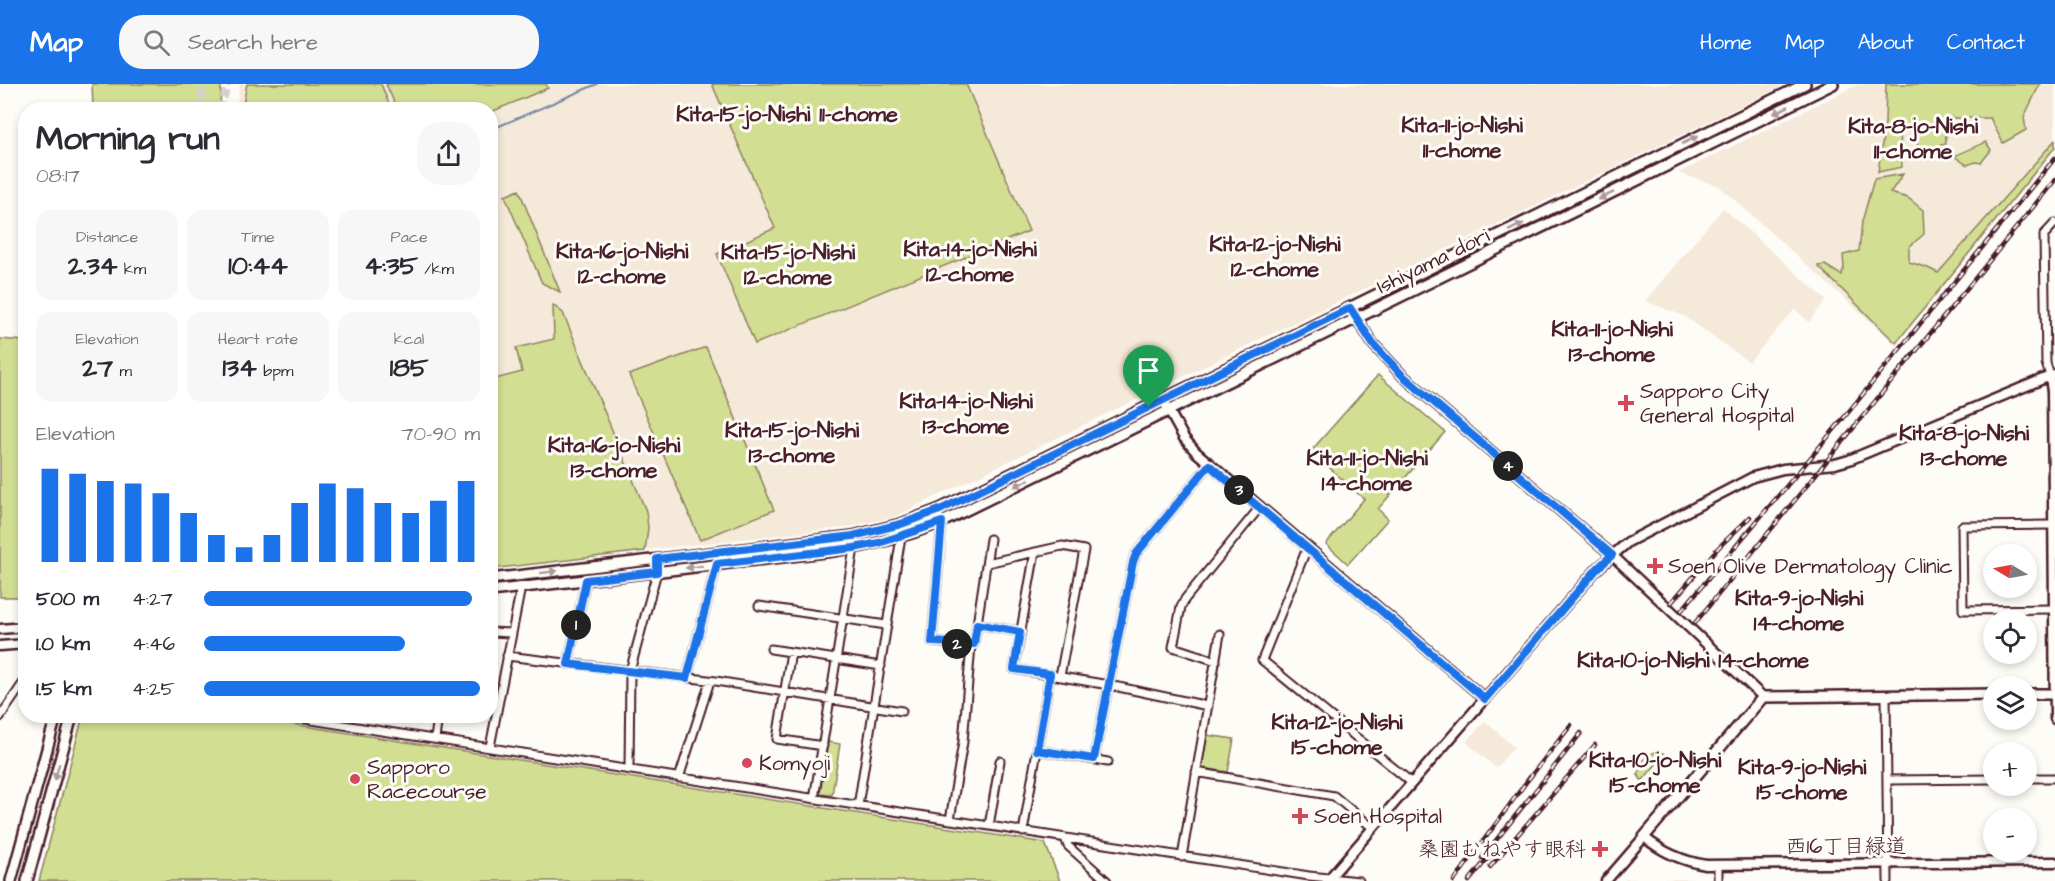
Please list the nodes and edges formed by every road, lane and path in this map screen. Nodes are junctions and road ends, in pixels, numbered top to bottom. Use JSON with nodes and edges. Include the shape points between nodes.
{"nodes":[{"id":1,"x":1805,"y":84,"type":"edge"},
{"id":2,"x":1833,"y":84,"type":"edge"},
{"id":3,"x":2055,"y":223,"type":"edge"},
{"id":4,"x":1350,"y":308,"type":"junction"},
{"id":5,"x":1356,"y":319,"type":"junction"},
{"id":6,"x":2053,"y":375,"type":"edge"},
{"id":7,"x":1163,"y":400,"type":"junction"},
{"id":8,"x":1169,"y":410,"type":"junction"},
{"id":9,"x":2054,"y":452,"type":"edge"},
{"id":10,"x":1209,"y":465,"type":"junction"},
{"id":11,"x":1260,"y":507,"type":"junction"},
{"id":12,"x":942,"y":522,"type":"junction"},
{"id":13,"x":2054,"y":525,"type":"edge"},
{"id":14,"x":853,"y":536,"type":"junction"},
{"id":15,"x":901,"y":537,"type":"junction"},
{"id":16,"x":990,"y":539,"type":"dead end"},
{"id":17,"x":854,"y":548,"type":"junction"},
{"id":18,"x":1307,"y":548,"type":"junction"},
{"id":19,"x":1035,"y":552,"type":"junction"},
{"id":20,"x":1612,"y":555,"type":"junction"},
{"id":21,"x":657,"y":559,"type":"junction"},
{"id":22,"x":987,"y":563,"type":"junction"},
{"id":23,"x":717,"y":564,"type":"junction"},
{"id":24,"x":657,"y":572,"type":"junction"},
{"id":25,"x":498,"y":578,"type":"edge"},
{"id":26,"x":586,"y":580,"type":"junction"},
{"id":27,"x":521,"y":587,"type":"junction"},
{"id":28,"x":498,"y":590,"type":"edge"},
{"id":29,"x":759,"y":606,"type":"dead end"},
{"id":30,"x":2055,"y":609,"type":"edge"},
{"id":31,"x":843,"y":618,"type":"junction"},
{"id":32,"x":977,"y":624,"type":"junction"},
{"id":33,"x":886,"y":625,"type":"junction"},
{"id":34,"x":18,"y":628,"type":"edge"},
{"id":35,"x":0,"y":629,"type":"edge"},
{"id":36,"x":498,"y":632,"type":"edge"},
{"id":37,"x":1020,"y":632,"type":"junction"},
{"id":38,"x":512,"y":633,"type":"junction"},
{"id":39,"x":1220,"y":634,"type":"dead end"},
{"id":40,"x":18,"y":645,"type":"edge"},
{"id":41,"x":971,"y":645,"type":"junction"},
{"id":42,"x":0,"y":646,"type":"edge"},
{"id":43,"x":771,"y":649,"type":"dead end"},
{"id":44,"x":791,"y":652,"type":"junction"},
{"id":45,"x":507,"y":656,"type":"junction"},
{"id":46,"x":837,"y":658,"type":"junction"},
{"id":47,"x":1216,"y":661,"type":"junction"},
{"id":48,"x":568,"y":664,"type":"junction"},
{"id":49,"x":880,"y":666,"type":"junction"},
{"id":50,"x":630,"y":671,"type":"junction"},
{"id":51,"x":1050,"y":674,"type":"junction"},
{"id":52,"x":1060,"y":676,"type":"junction"},
{"id":53,"x":687,"y":678,"type":"junction"},
{"id":54,"x":710,"y":681,"type":"junction"},
{"id":55,"x":1109,"y":685,"type":"junction"},
{"id":56,"x":18,"y":691,"type":"edge"},
{"id":57,"x":785,"y":691,"type":"junction"},
{"id":58,"x":1983,"y":694,"type":"edge"},
{"id":59,"x":2037,"y":694,"type":"edge"},
{"id":60,"x":2055,"y":694,"type":"edge"},
{"id":61,"x":1886,"y":696,"type":"junction"},
{"id":62,"x":1763,"y":697,"type":"junction"},
{"id":63,"x":830,"y":699,"type":"junction"},
{"id":64,"x":1485,"y":699,"type":"junction"},
{"id":65,"x":498,"y":704,"type":"edge"},
{"id":66,"x":874,"y":706,"type":"junction"},
{"id":67,"x":1208,"y":706,"type":"junction"},
{"id":68,"x":902,"y":711,"type":"dead end"},
{"id":69,"x":0,"y":717,"type":"edge"},
{"id":70,"x":2055,"y":719,"type":"edge"},
{"id":71,"x":54,"y":723,"type":"edge"},
{"id":72,"x":70,"y":723,"type":"edge"},
{"id":73,"x":351,"y":723,"type":"edge"},
{"id":74,"x":437,"y":723,"type":"edge"},
{"id":75,"x":494,"y":723,"type":"edge"},
{"id":76,"x":435,"y":739,"type":"junction"},
{"id":77,"x":823,"y":746,"type":"junction"},
{"id":78,"x":490,"y":747,"type":"junction"},
{"id":79,"x":1037,"y":750,"type":"junction"},
{"id":80,"x":1094,"y":759,"type":"junction"},
{"id":81,"x":1000,"y":761,"type":"dead end"},
{"id":82,"x":1108,"y":762,"type":"dead end"},
{"id":83,"x":629,"y":769,"type":"junction"},
{"id":84,"x":1196,"y":772,"type":"junction"},
{"id":85,"x":679,"y":778,"type":"junction"},
{"id":86,"x":2037,"y":778,"type":"edge"},
{"id":87,"x":2055,"y":778,"type":"edge"},
{"id":88,"x":1983,"y":779,"type":"edge"},
{"id":89,"x":1887,"y":780,"type":"junction"},
{"id":90,"x":1412,"y":783,"type":"junction"},
{"id":91,"x":814,"y":799,"type":"junction"},
{"id":92,"x":858,"y":806,"type":"junction"},
{"id":93,"x":950,"y":820,"type":"junction"},
{"id":94,"x":989,"y":826,"type":"junction"},
{"id":95,"x":1373,"y":828,"type":"junction"},
{"id":96,"x":1023,"y":832,"type":"junction"},
{"id":97,"x":1644,"y":837,"type":"junction"},
{"id":98,"x":1065,"y":838,"type":"junction"},
{"id":99,"x":1182,"y":856,"type":"junction"},
{"id":100,"x":2055,"y":862,"type":"edge"},
{"id":101,"x":1888,"y":864,"type":"junction"},
{"id":102,"x":1718,"y":865,"type":"junction"},
{"id":103,"x":1328,"y":879,"type":"edge"},
{"id":104,"x":11,"y":881,"type":"edge"},
{"id":105,"x":27,"y":881,"type":"edge"},
{"id":106,"x":1107,"y":881,"type":"edge"},
{"id":107,"x":1359,"y":881,"type":"edge"},
{"id":108,"x":1606,"y":881,"type":"edge"},
{"id":109,"x":1718,"y":881,"type":"edge"},
{"id":110,"x":1888,"y":881,"type":"edge"}],
"edges":[{"from":4,"to":1,"type":"main road","name":"Ishiyama dori","one_way":true},
{"from":2,"to":5,"type":"main road","name":"Ishiyama dori","one_way":true},
{"from":3,"to":6,"type":"street","via":[[2044,236],[2046,363]]},
{"from":4,"to":5,"type":"street"},
{"from":4,"to":7,"type":"main road","name":"Ishiyama dori"},
{"from":5,"to":8,"type":"main road","name":"Ishiyama dori"},
{"from":5,"to":20,"type":"street","via":[[1378,351],[1402,375]]},
{"from":6,"to":9,"type":"street"},
{"from":6,"to":20,"type":"street","via":[[1849,460],[1753,477],[1628,542]]},
{"from":7,"to":8,"type":"street"},
{"from":7,"to":14,"type":"main road","name":"Ishiyama dori","via":[[940,510]]},
{"from":8,"to":10,"type":"street","via":[[1184,438]]},
{"from":8,"to":12,"type":"main road","name":"Ishiyama dori","one_way":true},
{"from":9,"to":13,"type":"street"},
{"from":10,"to":11,"type":"street"},
{"from":10,"to":55,"type":"street","via":[[1136,554]]},
{"from":11,"to":18,"type":"street"},
{"from":11,"to":47,"type":"street","via":[[1181,607],[1173,647]]},
{"from":12,"to":15,"type":"main road","name":"Ishiyama dori"},
{"from":12,"to":41,"type":"street","via":[[932,642]]},
{"from":13,"to":30,"type":"street"},
{"from":13,"to":30,"type":"street","via":[[1962,526],[1963,610]]},
{"from":14,"to":17,"type":"street"},
{"from":14,"to":21,"type":"main road","name":"Ishiyama dori"},
{"from":15,"to":17,"type":"main road","name":"Ishiyama dori"},
{"from":15,"to":33,"type":"street"},
{"from":16,"to":22,"type":"street"},
{"from":17,"to":23,"type":"main road","name":"Ishiyama dori"},
{"from":17,"to":31,"type":"street"},
{"from":18,"to":64,"type":"street"},
{"from":18,"to":90,"type":"street","via":[[1262,660]]},
{"from":19,"to":22,"type":"street"},
{"from":19,"to":37,"type":"street"},
{"from":19,"to":52,"type":"street","via":[[1062,546],[1084,550]]},
{"from":20,"to":62,"type":"street"},
{"from":20,"to":64,"type":"street"},
{"from":21,"to":24,"type":"street"},
{"from":25,"to":21,"type":"main road","name":"Ishiyama dori","one_way":true},
{"from":22,"to":32,"type":"street"},
{"from":23,"to":24,"type":"main road","name":"Ishiyama dori","one_way":true},
{"from":23,"to":53,"type":"street"},
{"from":24,"to":26,"type":"main road","name":"Ishiyama dori"},
{"from":24,"to":50,"type":"street"},
{"from":26,"to":27,"type":"main road","name":"Ishiyama dori"},
{"from":26,"to":48,"type":"street"},
{"from":27,"to":28,"type":"main road","name":"Ishiyama dori"},
{"from":27,"to":38,"type":"street"},
{"from":29,"to":31,"type":"street"},
{"from":30,"to":60,"type":"street"},
{"from":31,"to":33,"type":"street"},
{"from":31,"to":46,"type":"street"},
{"from":32,"to":37,"type":"street"},
{"from":32,"to":41,"type":"street"},
{"from":33,"to":49,"type":"street"},
{"from":34,"to":35,"type":"street"},
{"from":36,"to":38,"type":"street"},
{"from":37,"to":51,"type":"street","via":[[1014,669]]},
{"from":38,"to":45,"type":"street"},
{"from":39,"to":47,"type":"street"},
{"from":40,"to":42,"type":"street"},
{"from":41,"to":93,"type":"street","via":[[963,742]]},
{"from":43,"to":44,"type":"street"},
{"from":44,"to":46,"type":"street"},
{"from":44,"to":57,"type":"street"},
{"from":45,"to":48,"type":"street"},
{"from":45,"to":65,"type":"street"},
{"from":46,"to":49,"type":"street"},
{"from":46,"to":63,"type":"street"},
{"from":47,"to":67,"type":"street"},
{"from":48,"to":50,"type":"street"},
{"from":49,"to":66,"type":"street"},
{"from":50,"to":53,"type":"street"},
{"from":50,"to":83,"type":"street"},
{"from":51,"to":52,"type":"street"},
{"from":51,"to":79,"type":"street"},
{"from":52,"to":55,"type":"street"},
{"from":53,"to":54,"type":"street"},
{"from":54,"to":57,"type":"street"},
{"from":54,"to":85,"type":"street"},
{"from":55,"to":67,"type":"street"},
{"from":55,"to":80,"type":"street"},
{"from":56,"to":69,"type":"street"},
{"from":57,"to":63,"type":"street"},
{"from":57,"to":77,"type":"street","via":[[777,739]]},
{"from":58,"to":61,"type":"main road"},
{"from":59,"to":60,"type":"main road"},
{"from":60,"to":70,"type":"street"},
{"from":61,"to":62,"type":"main road"},
{"from":61,"to":89,"type":"street"},
{"from":62,"to":97,"type":"main road"},
{"from":63,"to":66,"type":"street"},
{"from":63,"to":77,"type":"street"},
{"from":64,"to":90,"type":"street"},
{"from":66,"to":68,"type":"street"},
{"from":66,"to":92,"type":"street"},
{"from":67,"to":84,"type":"street"},
{"from":71,"to":104,"type":"main road"},
{"from":72,"to":105,"type":"main road","one_way":true},
{"from":73,"to":76,"type":"street"},
{"from":74,"to":76,"type":"street"},
{"from":75,"to":78,"type":"street"},
{"from":76,"to":78,"type":"street"},
{"from":77,"to":91,"type":"street"},
{"from":78,"to":83,"type":"street"},
{"from":79,"to":80,"type":"street"},
{"from":79,"to":96,"type":"street"},
{"from":80,"to":82,"type":"street"},
{"from":81,"to":94,"type":"street"},
{"from":83,"to":85,"type":"street"},
{"from":84,"to":95,"type":"street","via":[[1334,796]]},
{"from":84,"to":99,"type":"street"},
{"from":85,"to":91,"type":"street"},
{"from":86,"to":87,"type":"street"},
{"from":88,"to":89,"type":"street"},
{"from":89,"to":101,"type":"street"},
{"from":90,"to":95,"type":"street"},
{"from":91,"to":92,"type":"street"},
{"from":92,"to":93,"type":"street"},
{"from":93,"to":94,"type":"street"},
{"from":94,"to":96,"type":"street"},
{"from":95,"to":103,"type":"street"},
{"from":96,"to":98,"type":"street"},
{"from":97,"to":102,"type":"street","name":"西16丁目緑道","via":[[1679,858]]},
{"from":97,"to":108,"type":"street"},
{"from":98,"to":99,"type":"street"},
{"from":98,"to":106,"type":"street","via":[[1068,846]]},
{"from":99,"to":103,"type":"street"},
{"from":100,"to":101,"type":"street","name":"西16丁目緑道"},
{"from":101,"to":102,"type":"street","name":"西16丁目緑道"},
{"from":101,"to":110,"type":"street"},
{"from":102,"to":109,"type":"street"},
{"from":103,"to":107,"type":"street"}]}
